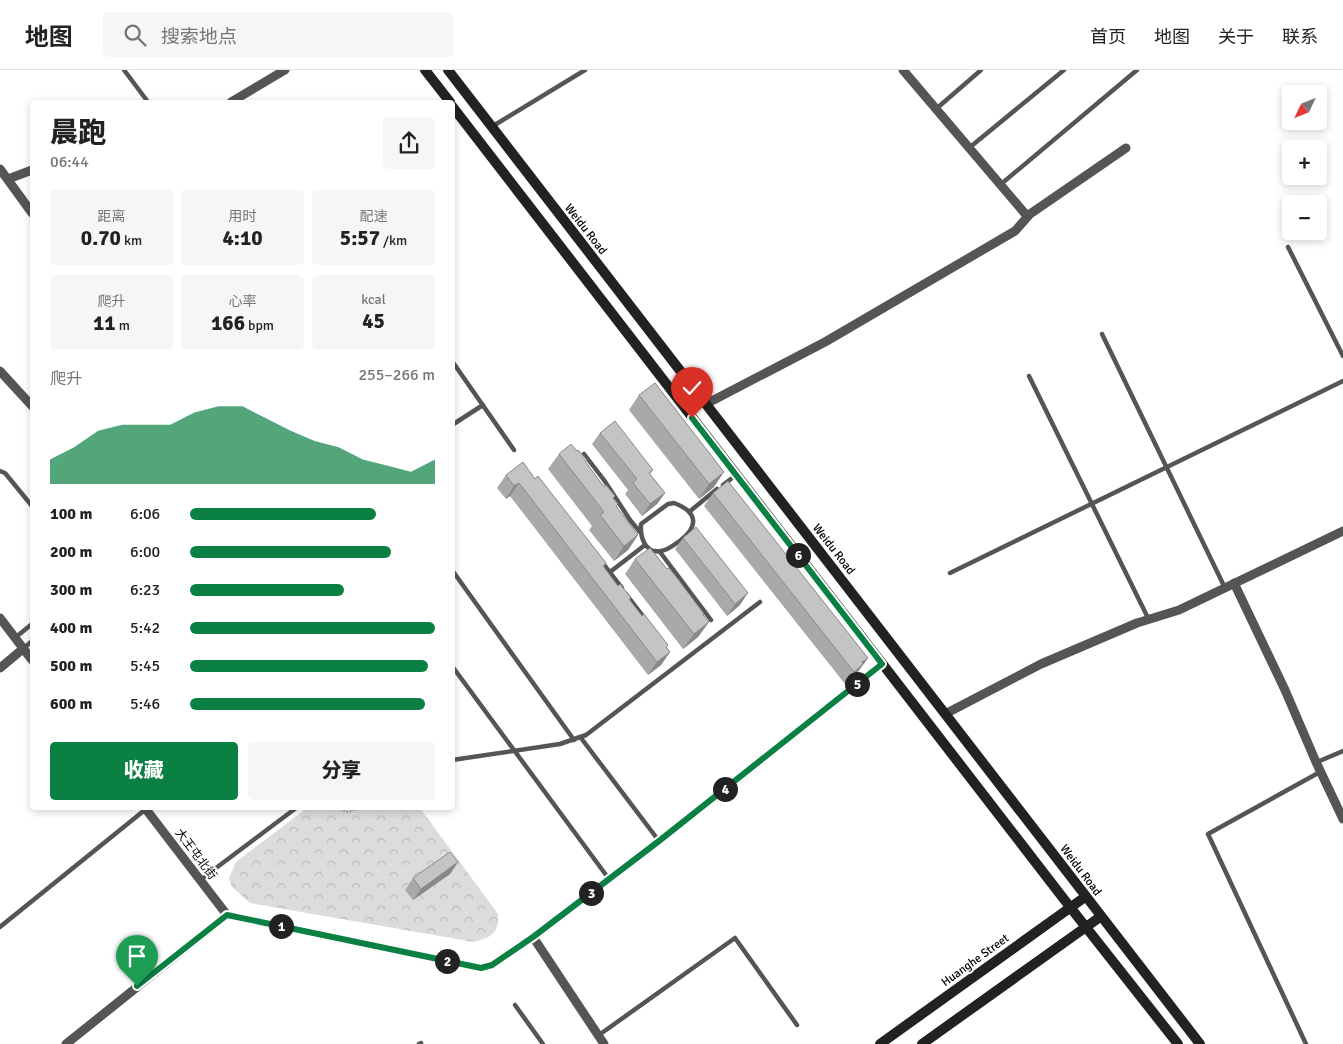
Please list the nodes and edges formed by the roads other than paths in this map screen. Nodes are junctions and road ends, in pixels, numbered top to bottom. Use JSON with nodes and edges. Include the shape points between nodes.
{"nodes":[{"id":1,"x":124,"y":70,"type":"edge"},
{"id":2,"x":285,"y":70,"type":"edge"},
{"id":3,"x":425,"y":70,"type":"edge"},
{"id":4,"x":448,"y":70,"type":"edge"},
{"id":5,"x":585,"y":70,"type":"edge"},
{"id":6,"x":904,"y":70,"type":"edge"},
{"id":7,"x":981,"y":70,"type":"edge"},
{"id":8,"x":1064,"y":70,"type":"edge"},
{"id":9,"x":1137,"y":70,"type":"edge"},
{"id":10,"x":146,"y":100,"type":"edge"},
{"id":11,"x":233,"y":100,"type":"edge"},
{"id":12,"x":448,"y":100,"type":"edge"},
{"id":13,"x":936,"y":109,"type":"junction"},
{"id":14,"x":455,"y":110,"type":"edge"},
{"id":15,"x":491,"y":126,"type":"junction"},
{"id":16,"x":969,"y":148,"type":"junction"},
{"id":17,"x":1126,"y":148,"type":"dead end"},
{"id":18,"x":0,"y":169,"type":"edge"},
{"id":19,"x":30,"y":171,"type":"edge"},
{"id":20,"x":8,"y":179,"type":"junction"},
{"id":21,"x":1000,"y":185,"type":"junction"},
{"id":22,"x":30,"y":210,"type":"edge"},
{"id":23,"x":1027,"y":216,"type":"junction"},
{"id":24,"x":1288,"y":247,"type":"dead end"},
{"id":25,"x":1102,"y":334,"type":"dead end"},
{"id":26,"x":1343,"y":356,"type":"edge"},
{"id":27,"x":455,"y":366,"type":"edge"},
{"id":28,"x":0,"y":371,"type":"edge"},
{"id":29,"x":1028,"y":376,"type":"dead end"},
{"id":30,"x":1343,"y":381,"type":"edge"},
{"id":31,"x":30,"y":404,"type":"edge"},
{"id":32,"x":706,"y":404,"type":"junction"},
{"id":33,"x":483,"y":405,"type":"junction"},
{"id":34,"x":455,"y":423,"type":"edge"},
{"id":35,"x":514,"y":450,"type":"dead end"},
{"id":36,"x":584,"y":454,"type":"edge"},
{"id":37,"x":1166,"y":467,"type":"junction"},
{"id":38,"x":0,"y":471,"type":"edge"},
{"id":39,"x":736,"y":475,"type":"junction"},
{"id":40,"x":30,"y":503,"type":"edge"},
{"id":41,"x":1092,"y":504,"type":"junction"},
{"id":42,"x":688,"y":512,"type":"junction"},
{"id":43,"x":1343,"y":530,"type":"edge"},
{"id":44,"x":640,"y":532,"type":"junction"},
{"id":45,"x":645,"y":545,"type":"junction"},
{"id":46,"x":660,"y":552,"type":"junction"},
{"id":47,"x":598,"y":557,"type":"edge"},
{"id":48,"x":610,"y":572,"type":"junction"},
{"id":49,"x":950,"y":573,"type":"dead end"},
{"id":50,"x":455,"y":574,"type":"edge"},
{"id":51,"x":1234,"y":583,"type":"junction"},
{"id":52,"x":1225,"y":588,"type":"junction"},
{"id":53,"x":760,"y":602,"type":"dead end"},
{"id":54,"x":0,"y":618,"type":"edge"},
{"id":55,"x":711,"y":620,"type":"dead end"},
{"id":56,"x":1149,"y":620,"type":"junction"},
{"id":57,"x":649,"y":625,"type":"edge"},
{"id":58,"x":30,"y":626,"type":"edge"},
{"id":59,"x":16,"y":638,"type":"junction"},
{"id":60,"x":30,"y":643,"type":"edge"},
{"id":61,"x":24,"y":648,"type":"junction"},
{"id":62,"x":30,"y":657,"type":"edge"},
{"id":63,"x":882,"y":664,"type":"junction"},
{"id":64,"x":0,"y":668,"type":"edge"},
{"id":65,"x":455,"y":670,"type":"edge"},
{"id":66,"x":945,"y":714,"type":"junction"},
{"id":67,"x":581,"y":738,"type":"junction"},
{"id":68,"x":574,"y":740,"type":"junction"},
{"id":69,"x":515,"y":750,"type":"junction"},
{"id":70,"x":1343,"y":751,"type":"edge"},
{"id":71,"x":455,"y":760,"type":"edge"},
{"id":72,"x":1316,"y":762,"type":"junction"},
{"id":73,"x":1320,"y":772,"type":"junction"},
{"id":74,"x":144,"y":810,"type":"edge"},
{"id":75,"x":148,"y":810,"type":"edge"},
{"id":76,"x":293,"y":810,"type":"edge"},
{"id":77,"x":1343,"y":819,"type":"edge"},
{"id":78,"x":659,"y":841,"type":"junction"},
{"id":79,"x":610,"y":879,"type":"junction"},
{"id":80,"x":200,"y":880,"type":"junction"},
{"id":81,"x":1086,"y":897,"type":"junction"},
{"id":82,"x":1070,"y":907,"type":"junction"},
{"id":83,"x":227,"y":915,"type":"junction"},
{"id":84,"x":1100,"y":917,"type":"junction"},
{"id":85,"x":1085,"y":926,"type":"junction"},
{"id":86,"x":0,"y":927,"type":"edge"},
{"id":87,"x":533,"y":937,"type":"junction"},
{"id":88,"x":515,"y":1005,"type":"dead end"},
{"id":89,"x":797,"y":1025,"type":"dead end"},
{"id":90,"x":598,"y":1036,"type":"junction"},
{"id":91,"x":66,"y":1044,"type":"edge"},
{"id":92,"x":543,"y":1044,"type":"edge"},
{"id":93,"x":604,"y":1044,"type":"edge"},
{"id":94,"x":880,"y":1044,"type":"edge"},
{"id":95,"x":922,"y":1044,"type":"edge"},
{"id":96,"x":1178,"y":1044,"type":"edge"},
{"id":97,"x":1200,"y":1044,"type":"edge"},
{"id":98,"x":1306,"y":1044,"type":"edge"}],
"edges":[{"from":1,"to":10,"type":"lane"},
{"from":2,"to":11,"type":"street"},
{"from":3,"to":12,"type":"main road"},
{"from":4,"to":15,"type":"main road","name":"Weidu Road"},
{"from":5,"to":15,"type":"lane"},
{"from":6,"to":13,"type":"street"},
{"from":7,"to":13,"type":"lane"},
{"from":8,"to":16,"type":"lane"},
{"from":9,"to":21,"type":"lane"},
{"from":13,"to":16,"type":"street"},
{"from":14,"to":39,"type":"main road"},
{"from":15,"to":32,"type":"main road","name":"Weidu Road"},
{"from":16,"to":21,"type":"street"},
{"from":17,"to":23,"type":"street"},
{"from":18,"to":20,"type":"street"},
{"from":19,"to":20,"type":"street"},
{"from":20,"to":22,"type":"street"},
{"from":21,"to":23,"type":"street"},
{"from":23,"to":32,"type":"street","via":[[1015,231],[834,337]]},
{"from":24,"to":26,"type":"lane"},
{"from":25,"to":37,"type":"lane"},
{"from":27,"to":33,"type":"lane"},
{"from":28,"to":31,"type":"street"},
{"from":29,"to":41,"type":"lane"},
{"from":30,"to":37,"type":"lane"},
{"from":32,"to":66,"type":"main road","name":"Weidu Road"},
{"from":33,"to":34,"type":"lane"},
{"from":33,"to":35,"type":"lane"},
{"from":36,"to":44,"type":"lane"},
{"from":37,"to":41,"type":"lane"},
{"from":37,"to":52,"type":"lane"},
{"from":38,"to":40,"type":"lane","via":[[5,472]]},
{"from":39,"to":42,"type":"lane"},
{"from":39,"to":63,"type":"main road"},
{"from":41,"to":49,"type":"lane"},
{"from":41,"to":56,"type":"lane"},
{"from":42,"to":44,"type":"lane","via":[[682,506],[668,504],[641,524]]},
{"from":42,"to":46,"type":"lane","via":[[694,527],[690,533],[670,549]]},
{"from":43,"to":51,"type":"street"},
{"from":44,"to":45,"type":"lane"},
{"from":45,"to":46,"type":"lane"},
{"from":45,"to":48,"type":"lane"},
{"from":46,"to":55,"type":"lane"},
{"from":47,"to":48,"type":"lane"},
{"from":48,"to":57,"type":"lane"},
{"from":50,"to":68,"type":"lane"},
{"from":51,"to":52,"type":"street"},
{"from":51,"to":72,"type":"street","via":[[1286,690]]},
{"from":52,"to":56,"type":"street"},
{"from":53,"to":67,"type":"lane"},
{"from":54,"to":59,"type":"street"},
{"from":56,"to":66,"type":"street","via":[[1040,664]]},
{"from":58,"to":59,"type":"lane"},
{"from":59,"to":61,"type":"street"},
{"from":60,"to":61,"type":"lane"},
{"from":61,"to":62,"type":"street"},
{"from":61,"to":64,"type":"street"},
{"from":63,"to":78,"type":"street"},
{"from":63,"to":82,"type":"main road"},
{"from":65,"to":69,"type":"lane"},
{"from":66,"to":81,"type":"main road","name":"Weidu Road"},
{"from":67,"to":68,"type":"lane"},
{"from":67,"to":78,"type":"lane"},
{"from":68,"to":69,"type":"lane"},
{"from":69,"to":71,"type":"lane"},
{"from":69,"to":79,"type":"lane"},
{"from":70,"to":72,"type":"lane"},
{"from":72,"to":73,"type":"street"},
{"from":73,"to":77,"type":"street"},
{"from":73,"to":98,"type":"lane","via":[[1208,834]]},
{"from":74,"to":86,"type":"lane"},
{"from":75,"to":80,"type":"street","name":"大王屯北街"},
{"from":76,"to":80,"type":"lane"},
{"from":78,"to":79,"type":"street"},
{"from":79,"to":87,"type":"street"},
{"from":80,"to":83,"type":"street","name":"大王屯北街"},
{"from":81,"to":82,"type":"main road","name":"Huanghe Street"},
{"from":81,"to":84,"type":"main road","name":"Weidu Road"},
{"from":82,"to":85,"type":"main road"},
{"from":82,"to":94,"type":"main road","name":"Huanghe Street"},
{"from":83,"to":87,"type":"street","via":[[481,968],[492,965]]},
{"from":83,"to":91,"type":"street"},
{"from":84,"to":85,"type":"main road"},
{"from":84,"to":97,"type":"main road","name":"Weidu Road"},
{"from":85,"to":95,"type":"main road"},
{"from":85,"to":96,"type":"main road"},
{"from":87,"to":90,"type":"street"},
{"from":88,"to":92,"type":"lane"},
{"from":89,"to":90,"type":"lane","via":[[734,938]]},
{"from":90,"to":93,"type":"street"}]}
